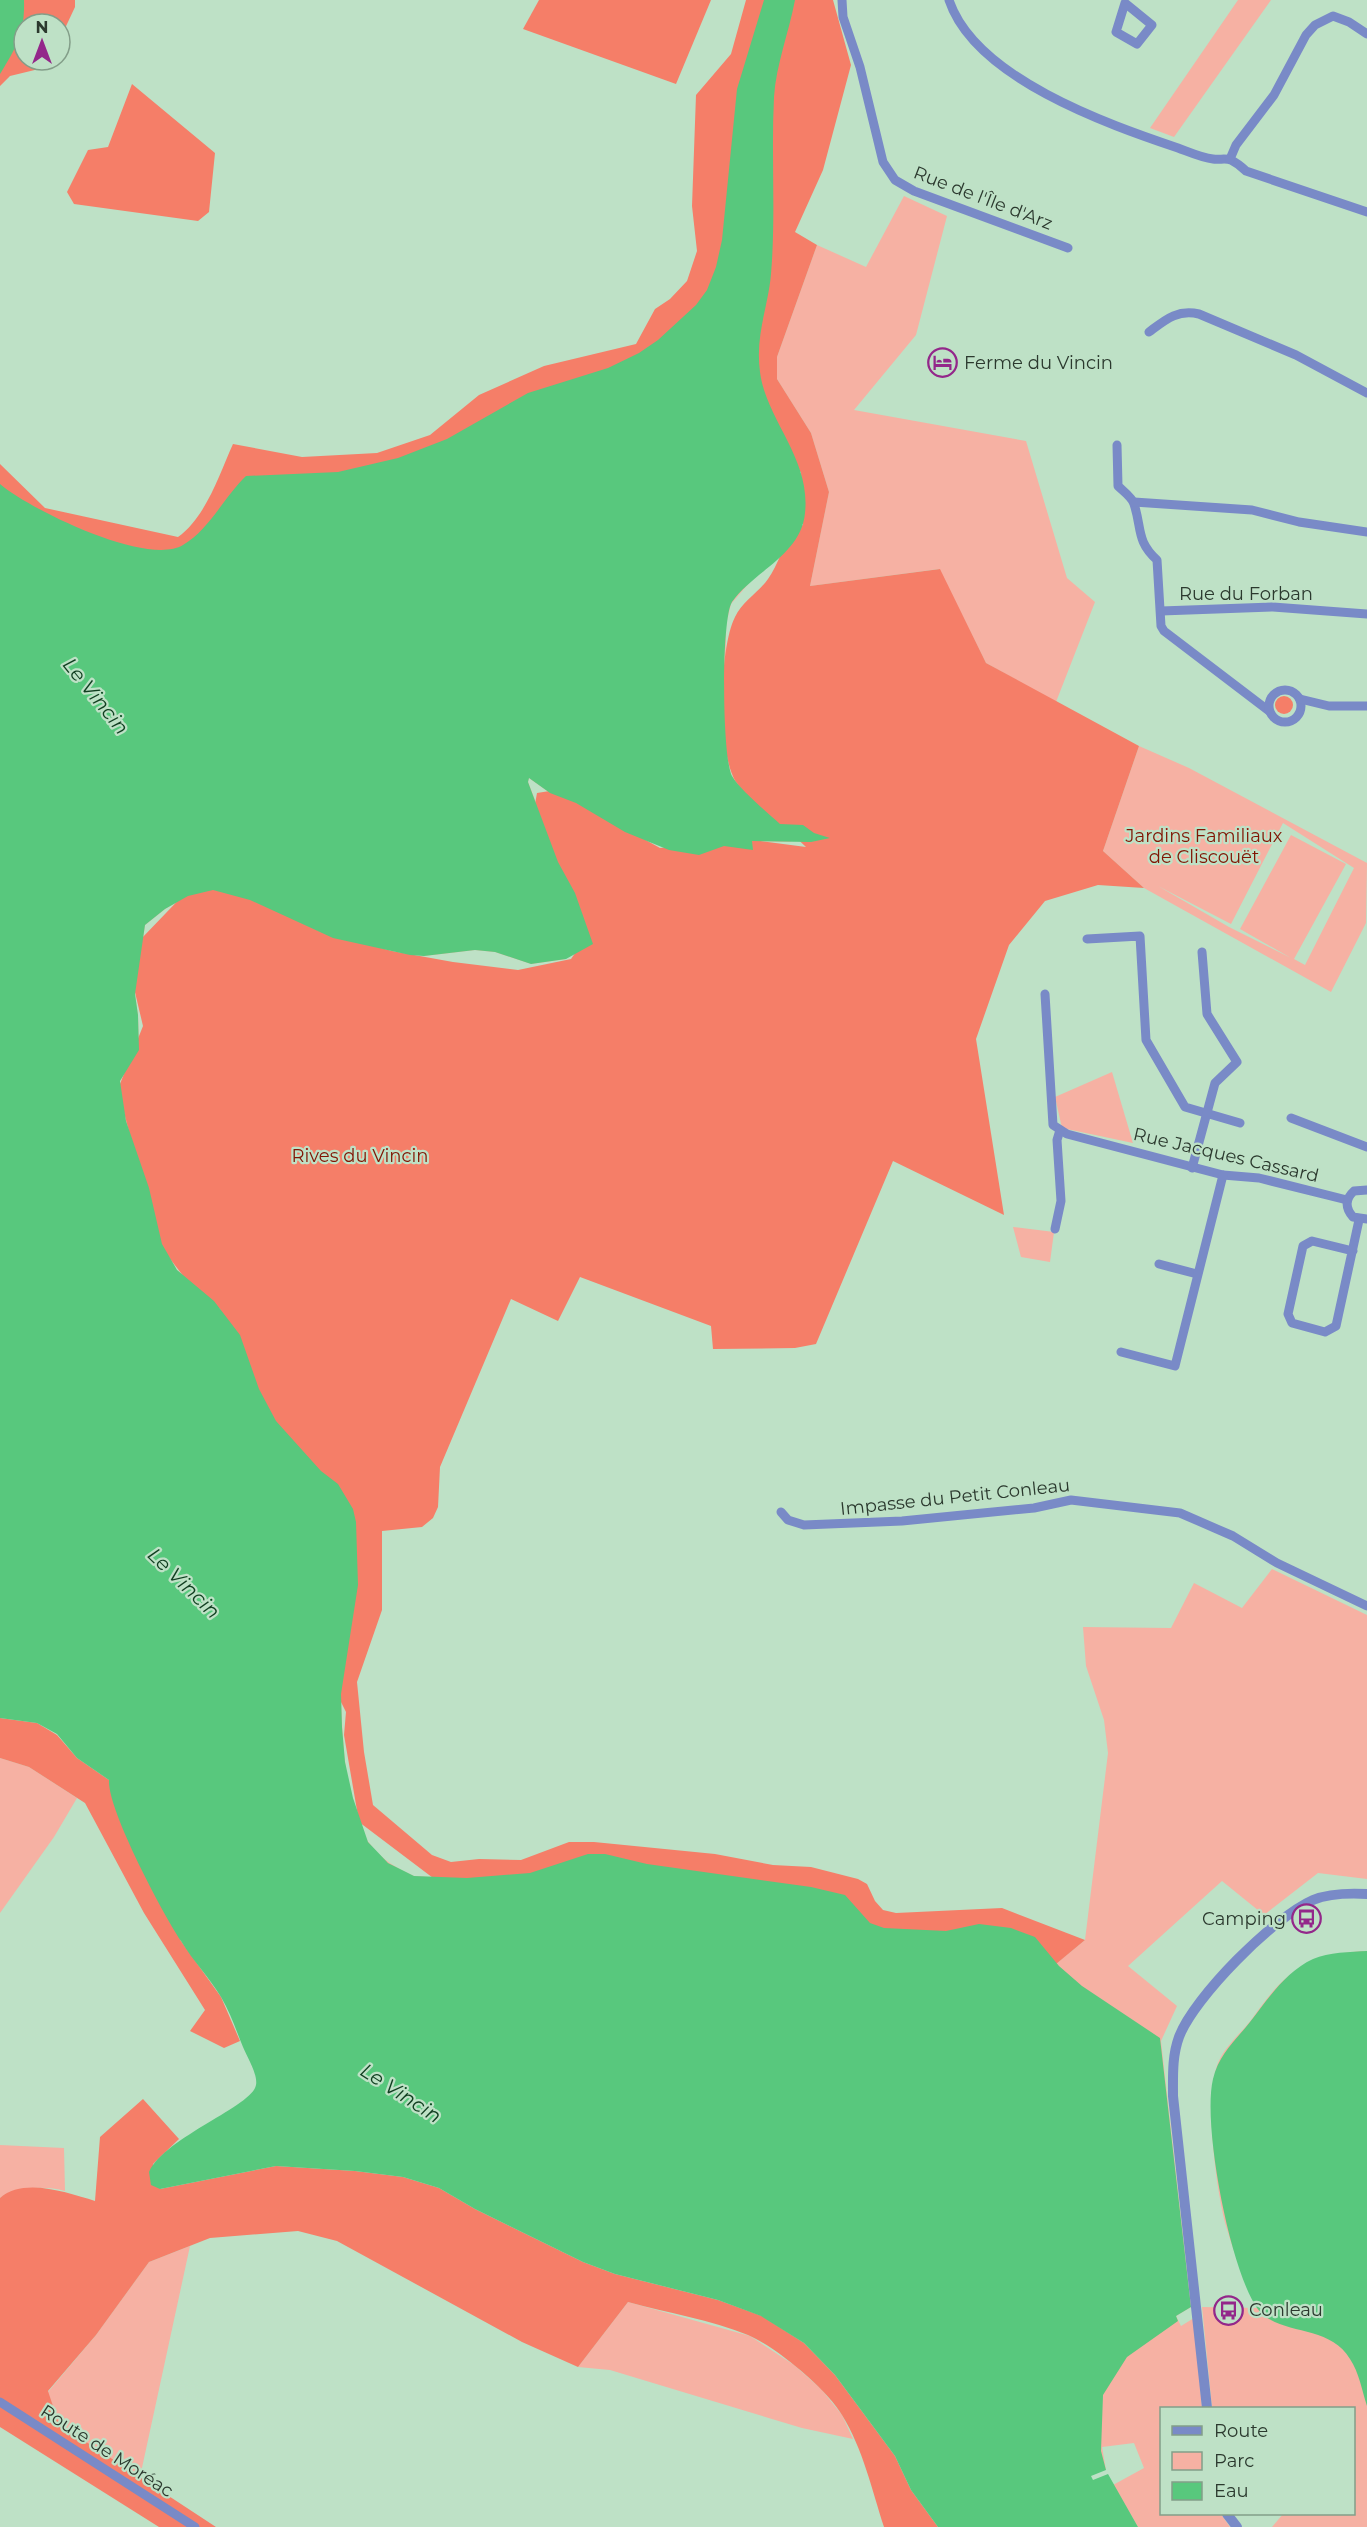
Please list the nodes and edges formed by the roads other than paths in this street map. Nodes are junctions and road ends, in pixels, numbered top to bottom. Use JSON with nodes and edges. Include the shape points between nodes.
{"nodes":[{"id":1,"x":843,"y":0,"type":"edge"},
{"id":2,"x":949,"y":0,"type":"edge"},
{"id":3,"x":1126,"y":2,"type":"edge"},
{"id":4,"x":1367,"y":34,"type":"edge"},
{"id":5,"x":1230,"y":159,"type":"junction"},
{"id":6,"x":1367,"y":212,"type":"edge"},
{"id":7,"x":1068,"y":248,"type":"dead end"},
{"id":8,"x":1149,"y":332,"type":"dead end"},
{"id":9,"x":1367,"y":393,"type":"edge"},
{"id":10,"x":1117,"y":445,"type":"dead end"},
{"id":11,"x":1134,"y":502,"type":"junction"},
{"id":12,"x":1367,"y":532,"type":"edge"},
{"id":13,"x":1161,"y":611,"type":"junction"},
{"id":14,"x":1367,"y":614,"type":"edge"},
{"id":15,"x":1246,"y":693,"type":"junction"},
{"id":16,"x":1272,"y":696,"type":"junction"},
{"id":17,"x":1300,"y":699,"type":"junction"},
{"id":18,"x":1329,"y":706,"type":"junction"},
{"id":19,"x":1367,"y":706,"type":"edge"},
{"id":20,"x":1269,"y":711,"type":"junction"},
{"id":21,"x":1299,"y":715,"type":"junction"},
{"id":22,"x":1087,"y":939,"type":"dead end"},
{"id":23,"x":1202,"y":952,"type":"dead end"},
{"id":24,"x":1045,"y":994,"type":"dead end"},
{"id":25,"x":1206,"y":1115,"type":"junction"},
{"id":26,"x":1291,"y":1118,"type":"dead end"},
{"id":27,"x":1240,"y":1123,"type":"dead end"},
{"id":28,"x":1060,"y":1130,"type":"junction"},
{"id":29,"x":1367,"y":1147,"type":"edge"},
{"id":30,"x":1192,"y":1168,"type":"junction"},
{"id":31,"x":1223,"y":1176,"type":"junction"},
{"id":32,"x":1367,"y":1188,"type":"edge"},
{"id":33,"x":1347,"y":1200,"type":"junction"},
{"id":34,"x":1363,"y":1220,"type":"edge"},
{"id":35,"x":1055,"y":1228,"type":"dead end"},
{"id":36,"x":1353,"y":1251,"type":"junction"},
{"id":37,"x":1159,"y":1264,"type":"dead end"},
{"id":38,"x":1197,"y":1274,"type":"junction"},
{"id":39,"x":1120,"y":1352,"type":"dead end"},
{"id":40,"x":781,"y":1512,"type":"dead end"},
{"id":41,"x":1367,"y":1606,"type":"edge"},
{"id":42,"x":1367,"y":1894,"type":"edge"},
{"id":43,"x":0,"y":2402,"type":"edge"},
{"id":44,"x":1207,"y":2407,"type":"edge"},
{"id":45,"x":1228,"y":2515,"type":"edge"},
{"id":46,"x":195,"y":2527,"type":"edge"},
{"id":47,"x":1237,"y":2527,"type":"edge"}],
"edges":[{"from":1,"to":7,"type":"street","name":"Rue de l'Île d'Arz","via":[[843,17],[860,67],[883,162],[895,180],[914,191]]},
{"from":2,"to":5,"type":"street","via":[[962,24],[985,51],[1016,77],[1046,94],[1158,141],[1213,159]]},
{"from":3,"to":3,"type":"street","via":[[1116,32],[1137,44],[1152,25]]},
{"from":4,"to":5,"type":"street","via":[[1333,16],[1316,24]]},
{"from":5,"to":6,"type":"street","via":[[1246,171]]},
{"from":8,"to":9,"type":"street","via":[[1169,317],[1199,314],[1296,355]]},
{"from":10,"to":11,"type":"street","via":[[1118,486]]},
{"from":11,"to":12,"type":"street","via":[[1252,510]]},
{"from":11,"to":13,"type":"street","via":[[1145,550],[1156,560]]},
{"from":13,"to":14,"type":"street","name":"Rue du Forban","via":[[1273,607]]},
{"from":13,"to":15,"type":"street","via":[[1164,632]]},
{"from":15,"to":16,"type":"street","via":[[1263,698]]},
{"from":15,"to":20,"type":"street"},
{"from":16,"to":17,"type":"street","via":[[1285,690]]},
{"from":16,"to":20,"type":"street"},
{"from":17,"to":18,"type":"street"},
{"from":17,"to":21,"type":"street"},
{"from":18,"to":19,"type":"street"},
{"from":18,"to":21,"type":"street"},
{"from":20,"to":21,"type":"street","via":[[1285,723]]},
{"from":22,"to":25,"type":"street","via":[[1140,936],[1146,1040],[1185,1107]]},
{"from":23,"to":25,"type":"street","via":[[1207,1014],[1237,1062],[1215,1083]]},
{"from":24,"to":28,"type":"street","via":[[1053,1125]]},
{"from":25,"to":27,"type":"street"},
{"from":25,"to":30,"type":"street"},
{"from":26,"to":29,"type":"street"},
{"from":28,"to":30,"type":"street","name":"Rue Jacques Cassard"},
{"from":28,"to":35,"type":"street","via":[[1057,1140],[1061,1201]]},
{"from":30,"to":31,"type":"street","name":"Rue Jacques Cassard"},
{"from":31,"to":33,"type":"street","name":"Rue Jacques Cassard","via":[[1259,1178]]},
{"from":31,"to":38,"type":"street"},
{"from":32,"to":33,"type":"street","via":[[1354,1191]]},
{"from":33,"to":34,"type":"street","via":[[1349,1213]]},
{"from":34,"to":36,"type":"street"},
{"from":36,"to":36,"type":"street","via":[[1336,1326],[1325,1332],[1292,1323],[1288,1314],[1303,1246],[1312,1241]]},
{"from":37,"to":38,"type":"street"},
{"from":38,"to":39,"type":"street","via":[[1175,1366]]},
{"from":40,"to":41,"type":"street","name":"Impasse du Petit Conleau","via":[[788,1520],[804,1525],[902,1521],[1034,1508],[1071,1500],[1180,1513],[1233,1536],[1276,1563]]},
{"from":42,"to":44,"type":"street","via":[[1318,1898],[1288,1916],[1213,1985],[1192,2010],[1178,2038],[1173,2096]]},
{"from":43,"to":46,"type":"street","name":"Route de Moréac"},
{"from":45,"to":47,"type":"street"}]}
